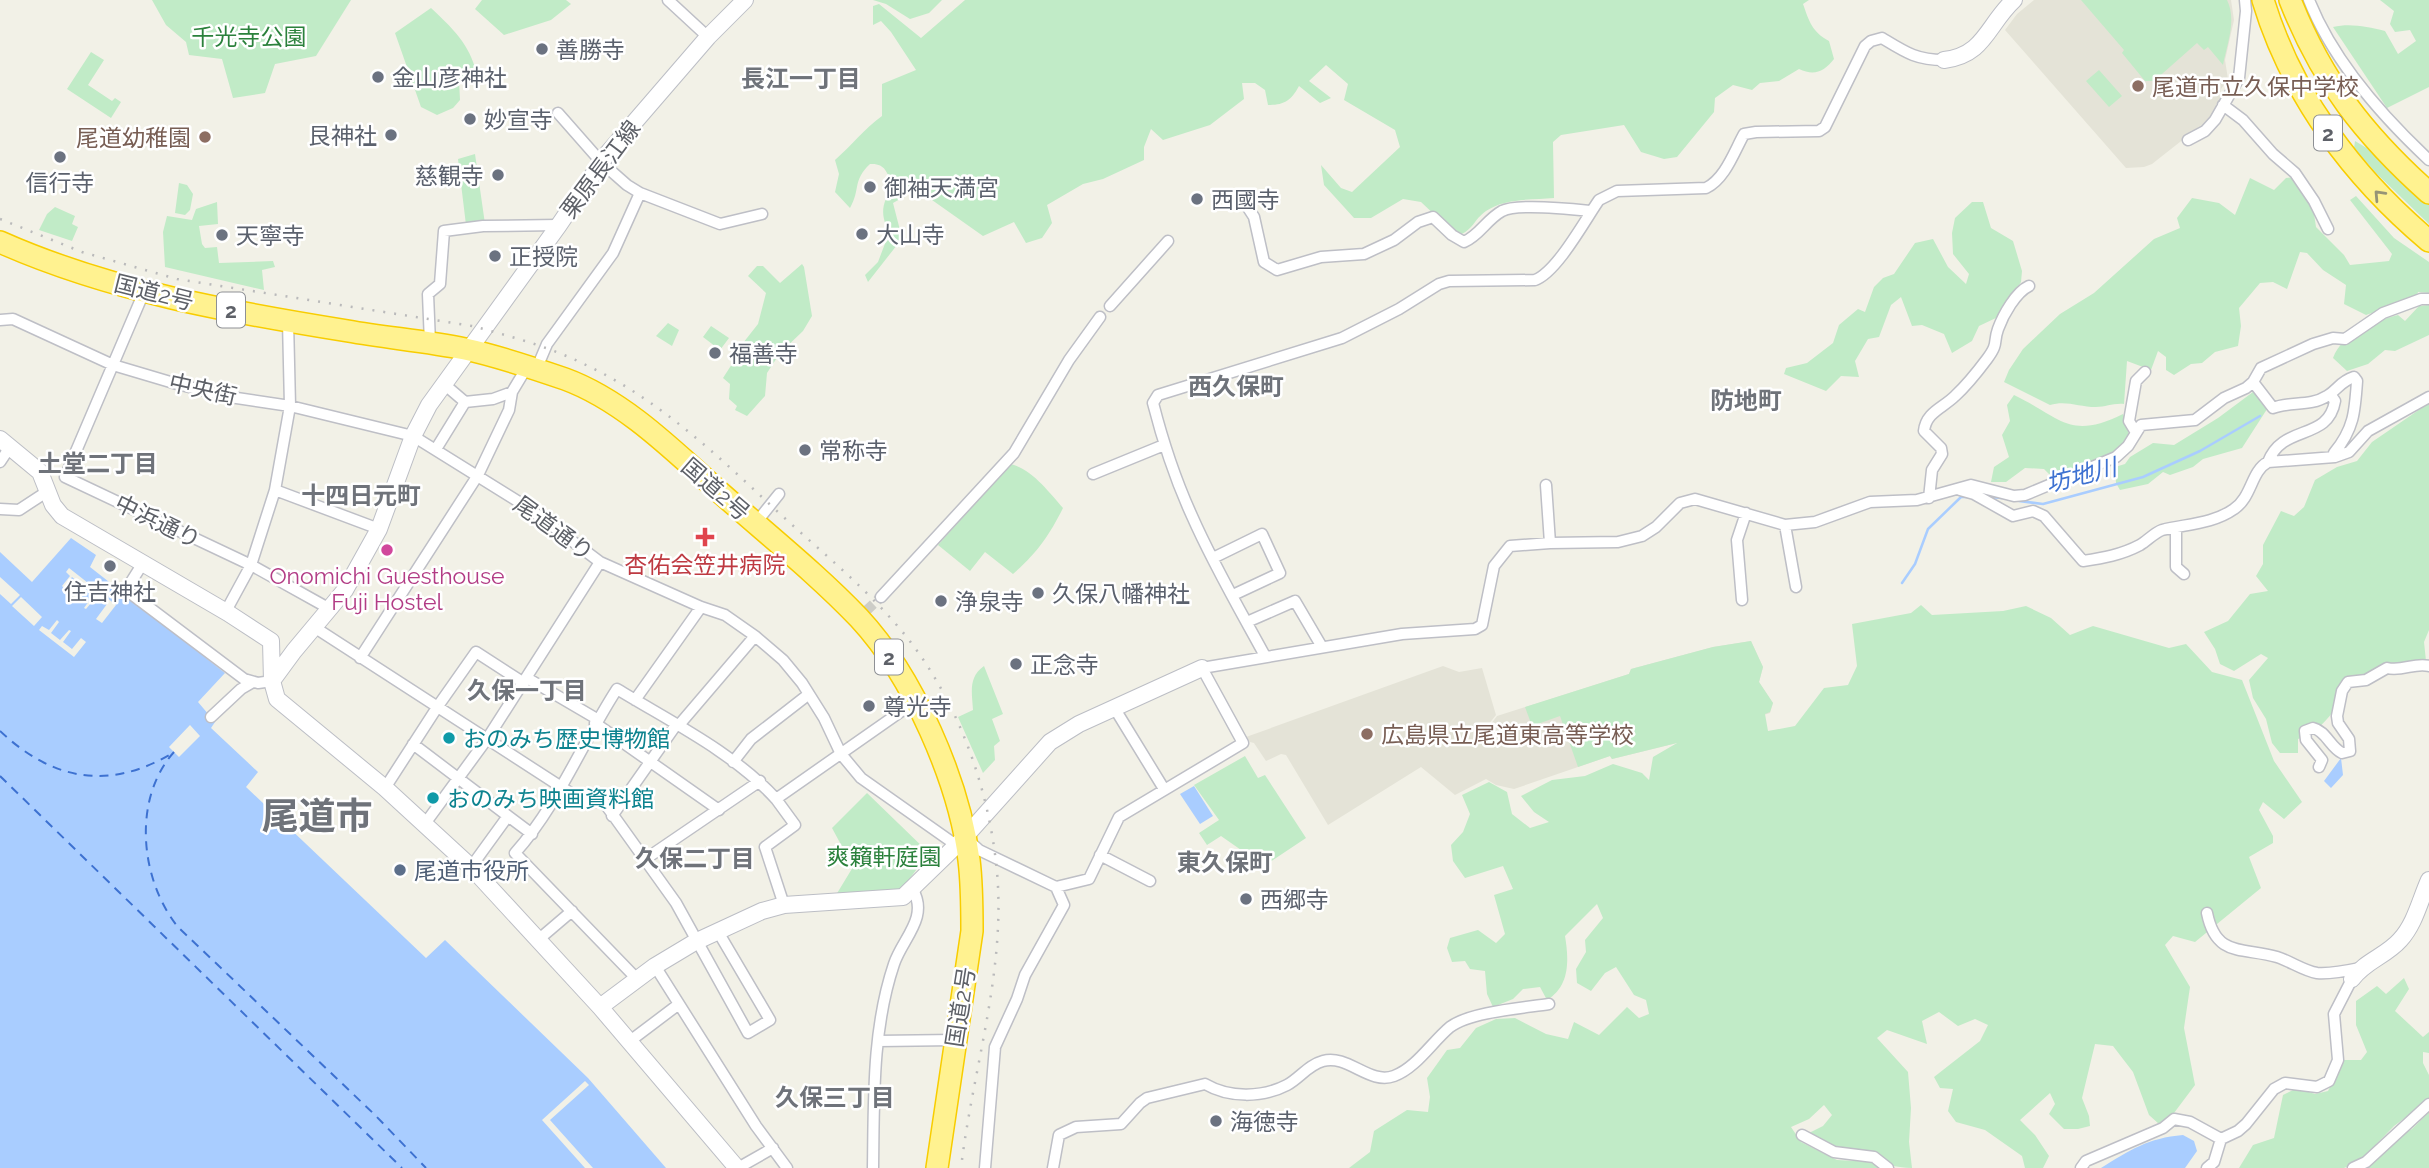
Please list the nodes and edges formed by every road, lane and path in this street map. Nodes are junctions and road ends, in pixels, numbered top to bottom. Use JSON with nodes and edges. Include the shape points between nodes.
{"nodes":[{"id":1,"x":668,"y":0,"type":"edge"},
{"id":2,"x":745,"y":0,"type":"edge"},
{"id":3,"x":2014,"y":0,"type":"edge"},
{"id":4,"x":2245,"y":0,"type":"edge"},
{"id":5,"x":2263,"y":0,"type":"edge"},
{"id":6,"x":2290,"y":0,"type":"edge"},
{"id":7,"x":2309,"y":0,"type":"edge"},
{"id":8,"x":708,"y":37,"type":"junction"},
{"id":9,"x":1944,"y":60,"type":"joint"},
{"id":10,"x":2223,"y":104,"type":"junction"},
{"id":11,"x":558,"y":113,"type":"dead end"},
{"id":12,"x":2188,"y":140,"type":"dead end"},
{"id":13,"x":2429,"y":160,"type":"edge"},
{"id":14,"x":602,"y":163,"type":"junction"},
{"id":15,"x":640,"y":193,"type":"junction"},
{"id":16,"x":2429,"y":193,"type":"edge"},
{"id":17,"x":1241,"y":197,"type":"dead end"},
{"id":18,"x":1591,"y":211,"type":"junction"},
{"id":19,"x":762,"y":214,"type":"dead end"},
{"id":20,"x":559,"y":226,"type":"junction"},
{"id":21,"x":2328,"y":229,"type":"dead end"},
{"id":22,"x":1167,"y":241,"type":"dead end"},
{"id":23,"x":2429,"y":241,"type":"edge"},
{"id":24,"x":0,"y":242,"type":"edge"},
{"id":25,"x":2029,"y":286,"type":"dead end"},
{"id":26,"x":144,"y":292,"type":"junction"},
{"id":27,"x":2429,"y":299,"type":"edge"},
{"id":28,"x":1110,"y":306,"type":"dead end"},
{"id":29,"x":1100,"y":317,"type":"dead end"},
{"id":30,"x":0,"y":320,"type":"edge"},
{"id":31,"x":288,"y":321,"type":"junction"},
{"id":32,"x":430,"y":343,"type":"junction"},
{"id":33,"x":469,"y":350,"type":"junction"},
{"id":34,"x":113,"y":365,"type":"junction"},
{"id":35,"x":532,"y":369,"type":"junction"},
{"id":36,"x":2146,"y":372,"type":"dead end"},
{"id":37,"x":2253,"y":382,"type":"junction"},
{"id":38,"x":444,"y":384,"type":"junction"},
{"id":39,"x":512,"y":392,"type":"junction"},
{"id":40,"x":2330,"y":394,"type":"junction"},
{"id":41,"x":2429,"y":397,"type":"edge"},
{"id":42,"x":464,"y":402,"type":"junction"},
{"id":43,"x":290,"y":406,"type":"junction"},
{"id":44,"x":2135,"y":431,"type":"junction"},
{"id":45,"x":413,"y":436,"type":"junction"},
{"id":46,"x":5,"y":443,"type":"edge"},
{"id":47,"x":1164,"y":445,"type":"junction"},
{"id":48,"x":436,"y":449,"type":"junction"},
{"id":49,"x":2335,"y":457,"type":"junction"},
{"id":50,"x":0,"y":462,"type":"edge"},
{"id":51,"x":2268,"y":462,"type":"junction"},
{"id":52,"x":1093,"y":474,"type":"dead end"},
{"id":53,"x":478,"y":475,"type":"junction"},
{"id":54,"x":65,"y":477,"type":"junction"},
{"id":55,"x":1546,"y":485,"type":"dead end"},
{"id":56,"x":1958,"y":487,"type":"junction"},
{"id":57,"x":46,"y":488,"type":"junction"},
{"id":58,"x":275,"y":490,"type":"junction"},
{"id":59,"x":779,"y":494,"type":"dead end"},
{"id":60,"x":1929,"y":498,"type":"junction"},
{"id":61,"x":0,"y":509,"type":"edge"},
{"id":62,"x":1746,"y":513,"type":"junction"},
{"id":63,"x":755,"y":524,"type":"junction"},
{"id":64,"x":1785,"y":525,"type":"junction"},
{"id":65,"x":379,"y":528,"type":"junction"},
{"id":66,"x":2176,"y":528,"type":"junction"},
{"id":67,"x":1550,"y":543,"type":"junction"},
{"id":68,"x":1213,"y":558,"type":"junction"},
{"id":69,"x":600,"y":562,"type":"junction"},
{"id":70,"x":143,"y":563,"type":"junction"},
{"id":71,"x":251,"y":565,"type":"junction"},
{"id":72,"x":2183,"y":574,"type":"dead end"},
{"id":73,"x":1796,"y":587,"type":"dead end"},
{"id":74,"x":1233,"y":595,"type":"junction"},
{"id":75,"x":881,"y":597,"type":"tunnel mouth"},
{"id":76,"x":1742,"y":600,"type":"dead end"},
{"id":77,"x":701,"y":607,"type":"junction"},
{"id":78,"x":330,"y":609,"type":"junction"},
{"id":79,"x":226,"y":611,"type":"junction"},
{"id":80,"x":1247,"y":622,"type":"junction"},
{"id":81,"x":314,"y":627,"type":"junction"},
{"id":82,"x":755,"y":636,"type":"junction"},
{"id":83,"x":271,"y":641,"type":"junction"},
{"id":84,"x":1322,"y":647,"type":"junction"},
{"id":85,"x":294,"y":651,"type":"junction"},
{"id":86,"x":1265,"y":656,"type":"junction"},
{"id":87,"x":360,"y":658,"type":"junction"},
{"id":88,"x":2429,"y":666,"type":"edge"},
{"id":89,"x":1202,"y":668,"type":"junction"},
{"id":90,"x":272,"y":681,"type":"junction"},
{"id":91,"x":525,"y":681,"type":"junction"},
{"id":92,"x":253,"y":682,"type":"junction"},
{"id":93,"x":809,"y":694,"type":"junction"},
{"id":94,"x":635,"y":700,"type":"junction"},
{"id":95,"x":916,"y":701,"type":"junction"},
{"id":96,"x":438,"y":706,"type":"junction"},
{"id":97,"x":1115,"y":709,"type":"junction"},
{"id":98,"x":211,"y":717,"type":"dead end"},
{"id":99,"x":596,"y":721,"type":"junction"},
{"id":100,"x":678,"y":725,"type":"junction"},
{"id":101,"x":487,"y":739,"type":"junction"},
{"id":102,"x":413,"y":744,"type":"junction"},
{"id":103,"x":841,"y":754,"type":"junction"},
{"id":104,"x":651,"y":762,"type":"junction"},
{"id":105,"x":733,"y":762,"type":"junction"},
{"id":106,"x":2319,"y":767,"type":"dead end"},
{"id":107,"x":458,"y":779,"type":"junction"},
{"id":108,"x":760,"y":781,"type":"junction"},
{"id":109,"x":561,"y":785,"type":"junction"},
{"id":110,"x":385,"y":788,"type":"junction"},
{"id":111,"x":1164,"y":789,"type":"junction"},
{"id":112,"x":776,"y":799,"type":"junction"},
{"id":113,"x":719,"y":810,"type":"junction"},
{"id":114,"x":508,"y":816,"type":"junction"},
{"id":115,"x":612,"y":816,"type":"junction"},
{"id":116,"x":424,"y":825,"type":"junction"},
{"id":117,"x":532,"y":834,"type":"junction"},
{"id":118,"x":960,"y":841,"type":"junction"},
{"id":119,"x":1100,"y":855,"type":"junction"},
{"id":120,"x":645,"y":860,"type":"junction"},
{"id":121,"x":471,"y":867,"type":"junction"},
{"id":122,"x":2429,"y":880,"type":"edge"},
{"id":123,"x":1150,"y":881,"type":"dead end"},
{"id":124,"x":1056,"y":887,"type":"junction"},
{"id":125,"x":913,"y":890,"type":"junction"},
{"id":126,"x":784,"y":905,"type":"junction"},
{"id":127,"x":572,"y":911,"type":"junction"},
{"id":128,"x":2207,"y":913,"type":"dead end"},
{"id":129,"x":717,"y":930,"type":"junction"},
{"id":130,"x":538,"y":940,"type":"junction"},
{"id":131,"x":695,"y":942,"type":"junction"},
{"id":132,"x":655,"y":966,"type":"junction"},
{"id":133,"x":2356,"y":974,"type":"junction"},
{"id":134,"x":637,"y":979,"type":"junction"},
{"id":135,"x":1549,"y":1003,"type":"dead end"},
{"id":136,"x":679,"y":1004,"type":"junction"},
{"id":137,"x":600,"y":1007,"type":"junction"},
{"id":138,"x":630,"y":1041,"type":"junction"},
{"id":139,"x":878,"y":1041,"type":"junction"},
{"id":140,"x":955,"y":1041,"type":"junction"},
{"id":141,"x":2429,"y":1104,"type":"edge"},
{"id":142,"x":1802,"y":1135,"type":"dead end"},
{"id":143,"x":2221,"y":1139,"type":"junction"},
{"id":144,"x":773,"y":1149,"type":"junction"},
{"id":145,"x":738,"y":1168,"type":"edge"},
{"id":146,"x":787,"y":1168,"type":"edge"},
{"id":147,"x":873,"y":1168,"type":"edge"},
{"id":148,"x":937,"y":1168,"type":"edge"},
{"id":149,"x":985,"y":1168,"type":"edge"},
{"id":150,"x":1053,"y":1168,"type":"edge"},
{"id":151,"x":1888,"y":1168,"type":"edge"},
{"id":152,"x":2081,"y":1168,"type":"edge"},
{"id":153,"x":2207,"y":1168,"type":"edge"},
{"id":154,"x":2353,"y":1168,"type":"edge"}],
"edges":[{"from":1,"to":8,"type":"street"},
{"from":2,"to":8,"type":"street","name":"栗原長江線"},
{"from":3,"to":9,"type":"street","via":[[1974,49],[1960,58]]},
{"from":4,"to":10,"type":"street","via":[[2239,78]]},
{"from":23,"to":5,"type":"highway","number":"2","one_way":true,"via":[[2379,195],[2331,137],[2293,74]]},
{"from":6,"to":16,"type":"highway","number":"2","via":[[2322,68],[2346,105],[2370,136]]},
{"from":7,"to":13,"type":"street","via":[[2370,100]]},
{"from":8,"to":14,"type":"street","name":"栗原長江線"},
{"from":9,"to":18,"type":"street","via":[[1925,60],[1882,38],[1871,40],[1819,131],[1744,134],[1713,185],[1617,191],[1599,200]]},
{"from":10,"to":12,"type":"street","via":[[2205,131]]},
{"from":10,"to":21,"type":"street","via":[[2295,173]]},
{"from":11,"to":14,"type":"street"},
{"from":14,"to":15,"type":"street"},
{"from":14,"to":20,"type":"street","name":"栗原長江線"},
{"from":15,"to":19,"type":"street","via":[[720,224]]},
{"from":15,"to":35,"type":"street","via":[[613,253]]},
{"from":17,"to":18,"type":"street","via":[[1254,217],[1264,262],[1277,270],[1321,257],[1364,254],[1433,216],[1464,242],[1476,237],[1485,223],[1505,209]]},
{"from":18,"to":47,"type":"street","via":[[1543,277],[1439,284],[1342,338],[1158,395],[1153,403]]},
{"from":20,"to":32,"type":"street","via":[[444,231],[440,284],[428,294]]},
{"from":20,"to":33,"type":"street","name":"栗原長江線"},
{"from":22,"to":28,"type":"street"},
{"from":24,"to":26,"type":"highway","name":"国道2号","number":"2"},
{"from":25,"to":60,"type":"street","via":[[2019,293],[1999,326],[1997,344],[1986,360],[1925,423],[1924,431],[1942,454],[1932,470]]},
{"from":26,"to":31,"type":"highway","name":"国道2号","number":"2"},
{"from":26,"to":34,"type":"street"},
{"from":27,"to":37,"type":"street","via":[[2383,313],[2345,339],[2313,344],[2261,368]]},
{"from":29,"to":75,"type":"street","via":[[1014,453]]},
{"from":30,"to":34,"type":"street","name":"中央街","via":[[13,320]]},
{"from":31,"to":32,"type":"highway","name":"国道2号","number":"2"},
{"from":31,"to":43,"type":"street"},
{"from":32,"to":33,"type":"highway","name":"国道2号","number":"2"},
{"from":33,"to":35,"type":"highway","name":"国道2号","number":"2"},
{"from":33,"to":38,"type":"street","name":"栗原長江線"},
{"from":34,"to":43,"type":"street","name":"中央街","via":[[230,397]]},
{"from":34,"to":54,"type":"street"},
{"from":35,"to":39,"type":"street"},
{"from":35,"to":63,"type":"highway","name":"国道2号","number":"2","via":[[569,381],[625,412]]},
{"from":36,"to":44,"type":"street","via":[[2136,381],[2129,421]]},
{"from":37,"to":40,"type":"street","via":[[2273,408],[2286,402],[2304,404]]},
{"from":37,"to":44,"type":"street","via":[[2195,420],[2149,423]]},
{"from":38,"to":42,"type":"street"},
{"from":38,"to":45,"type":"street","name":"栗原長江線"},
{"from":39,"to":42,"type":"street"},
{"from":39,"to":53,"type":"street","via":[[509,410]]},
{"from":40,"to":49,"type":"street","via":[[2342,381],[2354,377],[2357,381],[2354,422]]},
{"from":40,"to":51,"type":"street","via":[[2335,401],[2326,422],[2282,442]]},
{"from":41,"to":49,"type":"street","via":[[2368,431],[2349,452]]},
{"from":42,"to":48,"type":"street"},
{"from":43,"to":45,"type":"street","name":"中央街"},
{"from":43,"to":58,"type":"street"},
{"from":44,"to":56,"type":"street","via":[[2116,457],[2025,495],[1971,485]]},
{"from":45,"to":48,"type":"street","name":"尾道通り"},
{"from":45,"to":65,"type":"street","name":"栗原長江線"},
{"from":46,"to":50,"type":"street"},
{"from":46,"to":57,"type":"street","via":[[40,472]]},
{"from":47,"to":52,"type":"street"},
{"from":47,"to":68,"type":"street"},
{"from":48,"to":53,"type":"street","name":"尾道通り"},
{"from":49,"to":51,"type":"street"},
{"from":51,"to":66,"type":"street","via":[[2260,466],[2251,490],[2234,510]]},
{"from":53,"to":69,"type":"street","name":"尾道通り"},
{"from":53,"to":87,"type":"street"},
{"from":54,"to":57,"type":"street"},
{"from":54,"to":71,"type":"street","name":"中浜通り"},
{"from":55,"to":67,"type":"street"},
{"from":56,"to":60,"type":"street"},
{"from":56,"to":66,"type":"street","via":[[2013,516],[2033,511],[2044,516],[2082,561],[2112,556],[2158,531]]},
{"from":57,"to":61,"type":"street","via":[[19,510]]},
{"from":57,"to":70,"type":"street","via":[[62,516]]},
{"from":58,"to":65,"type":"street"},
{"from":58,"to":71,"type":"street"},
{"from":59,"to":63,"type":"street"},
{"from":60,"to":64,"type":"street","via":[[1870,502],[1815,522]]},
{"from":62,"to":64,"type":"street"},
{"from":62,"to":67,"type":"street","via":[[1695,499],[1680,503],[1642,536],[1618,542]]},
{"from":62,"to":76,"type":"street","via":[[1737,540]]},
{"from":63,"to":95,"type":"highway","name":"国道2号","number":"2","via":[[863,615]]},
{"from":64,"to":73,"type":"street"},
{"from":65,"to":78,"type":"street","name":"栗原長江線"},
{"from":66,"to":72,"type":"street","via":[[2176,566]]},
{"from":67,"to":84,"type":"street","via":[[1510,546],[1502,553],[1494,566],[1482,625],[1475,629],[1402,634]]},
{"from":68,"to":74,"type":"street"},
{"from":68,"to":74,"type":"street","via":[[1262,534],[1280,573]]},
{"from":69,"to":77,"type":"street","name":"尾道通り"},
{"from":69,"to":91,"type":"street"},
{"from":70,"to":79,"type":"street"},
{"from":70,"to":92,"type":"street","via":[[126,590],[244,680]]},
{"from":71,"to":78,"type":"street","name":"中浜通り"},
{"from":71,"to":79,"type":"street"},
{"from":74,"to":80,"type":"street"},
{"from":77,"to":82,"type":"street","name":"尾道通り","via":[[725,615]]},
{"from":77,"to":94,"type":"street"},
{"from":78,"to":81,"type":"street","name":"栗原長江線"},
{"from":79,"to":83,"type":"street"},
{"from":80,"to":84,"type":"street","via":[[1295,601]]},
{"from":80,"to":86,"type":"street"},
{"from":81,"to":85,"type":"street","name":"栗原長江線"},
{"from":81,"to":87,"type":"street"},
{"from":82,"to":93,"type":"street","name":"尾道通り","via":[[783,660]]},
{"from":82,"to":100,"type":"street"},
{"from":83,"to":85,"type":"street"},
{"from":83,"to":90,"type":"street"},
{"from":84,"to":86,"type":"street"},
{"from":85,"to":90,"type":"street","name":"栗原長江線"},
{"from":86,"to":89,"type":"street"},
{"from":87,"to":96,"type":"street"},
{"from":88,"to":106,"type":"street","via":[[2387,668],[2344,685],[2337,716],[2350,751],[2337,751],[2318,729],[2308,729],[2304,734],[2322,760]]},
{"from":89,"to":97,"type":"street"},
{"from":89,"to":111,"type":"street","via":[[1243,743]]},
{"from":90,"to":92,"type":"street"},
{"from":90,"to":110,"type":"street","via":[[277,699]]},
{"from":91,"to":96,"type":"street","via":[[476,652]]},
{"from":91,"to":99,"type":"street"},
{"from":91,"to":101,"type":"street"},
{"from":92,"to":98,"type":"street"},
{"from":93,"to":103,"type":"street","name":"尾道通り"},
{"from":93,"to":105,"type":"street","via":[[751,739]]},
{"from":94,"to":99,"type":"street","via":[[617,688]]},
{"from":94,"to":100,"type":"street"},
{"from":95,"to":103,"type":"street"},
{"from":95,"to":118,"type":"highway","name":"国道2号","number":"2","via":[[943,765]]},
{"from":96,"to":101,"type":"street"},
{"from":96,"to":102,"type":"street"},
{"from":97,"to":111,"type":"street"},
{"from":97,"to":118,"type":"street","via":[[1050,742]]},
{"from":99,"to":104,"type":"street"},
{"from":99,"to":109,"type":"street"},
{"from":100,"to":104,"type":"street"},
{"from":100,"to":105,"type":"street"},
{"from":101,"to":107,"type":"street"},
{"from":101,"to":109,"type":"street"},
{"from":102,"to":107,"type":"street"},
{"from":102,"to":110,"type":"street"},
{"from":103,"to":112,"type":"street"},
{"from":103,"to":118,"type":"street","name":"尾道通り","via":[[861,778]]},
{"from":104,"to":113,"type":"street"},
{"from":104,"to":115,"type":"street"},
{"from":105,"to":108,"type":"street"},
{"from":107,"to":114,"type":"street"},
{"from":107,"to":116,"type":"street"},
{"from":108,"to":112,"type":"street"},
{"from":108,"to":113,"type":"street"},
{"from":109,"to":115,"type":"street","via":[[586,803],[603,801]]},
{"from":109,"to":117,"type":"street"},
{"from":110,"to":116,"type":"street"},
{"from":111,"to":119,"type":"street","via":[[1119,817]]},
{"from":112,"to":126,"type":"street","via":[[795,825],[765,847]]},
{"from":113,"to":120,"type":"street"},
{"from":114,"to":117,"type":"street"},
{"from":114,"to":121,"type":"street"},
{"from":115,"to":120,"type":"street"},
{"from":116,"to":121,"type":"street"},
{"from":117,"to":127,"type":"street","via":[[515,853]]},
{"from":118,"to":124,"type":"street","name":"尾道通り"},
{"from":118,"to":125,"type":"street"},
{"from":118,"to":140,"type":"highway","name":"国道2号","number":"2","via":[[972,893],[972,932]]},
{"from":119,"to":123,"type":"street"},
{"from":119,"to":124,"type":"street","via":[[1089,879]]},
{"from":120,"to":131,"type":"street","via":[[676,903]]},
{"from":121,"to":130,"type":"street"},
{"from":122,"to":133,"type":"street","via":[[2410,927],[2398,943]]},
{"from":124,"to":149,"type":"street","via":[[1065,905],[1025,975],[995,1047]]},
{"from":125,"to":126,"type":"street","via":[[899,899]]},
{"from":125,"to":139,"type":"street","via":[[919,915],[894,961]]},
{"from":126,"to":129,"type":"street"},
{"from":127,"to":130,"type":"street"},
{"from":127,"to":134,"type":"street"},
{"from":128,"to":133,"type":"street","via":[[2211,932],[2241,952],[2274,956],[2316,973]]},
{"from":129,"to":131,"type":"street"},
{"from":129,"to":131,"type":"street","via":[[770,1020],[748,1033]]},
{"from":130,"to":137,"type":"street"},
{"from":131,"to":132,"type":"street"},
{"from":132,"to":134,"type":"street"},
{"from":132,"to":136,"type":"street"},
{"from":133,"to":143,"type":"street","via":[[2334,1014],[2338,1060],[2329,1081],[2317,1087],[2285,1083],[2274,1089],[2238,1131]]},
{"from":134,"to":137,"type":"street"},
{"from":135,"to":150,"type":"street","via":[[1458,1023],[1395,1076],[1381,1078],[1339,1060],[1324,1061],[1264,1093],[1220,1093],[1205,1084],[1159,1094],[1140,1103],[1121,1124],[1076,1128],[1059,1135]]},
{"from":136,"to":138,"type":"street"},
{"from":136,"to":144,"type":"street"},
{"from":137,"to":138,"type":"street"},
{"from":138,"to":145,"type":"street"},
{"from":139,"to":140,"type":"street"},
{"from":139,"to":147,"type":"street"},
{"from":140,"to":148,"type":"highway","name":"国道2号","number":"2"},
{"from":141,"to":154,"type":"street"},
{"from":142,"to":151,"type":"street","via":[[1834,1152],[1874,1157]]},
{"from":143,"to":152,"type":"street","via":[[2190,1122],[2174,1119],[2086,1161]]},
{"from":143,"to":153,"type":"street","via":[[2214,1162]]},
{"from":144,"to":145,"type":"street"},
{"from":144,"to":146,"type":"street"}]}
